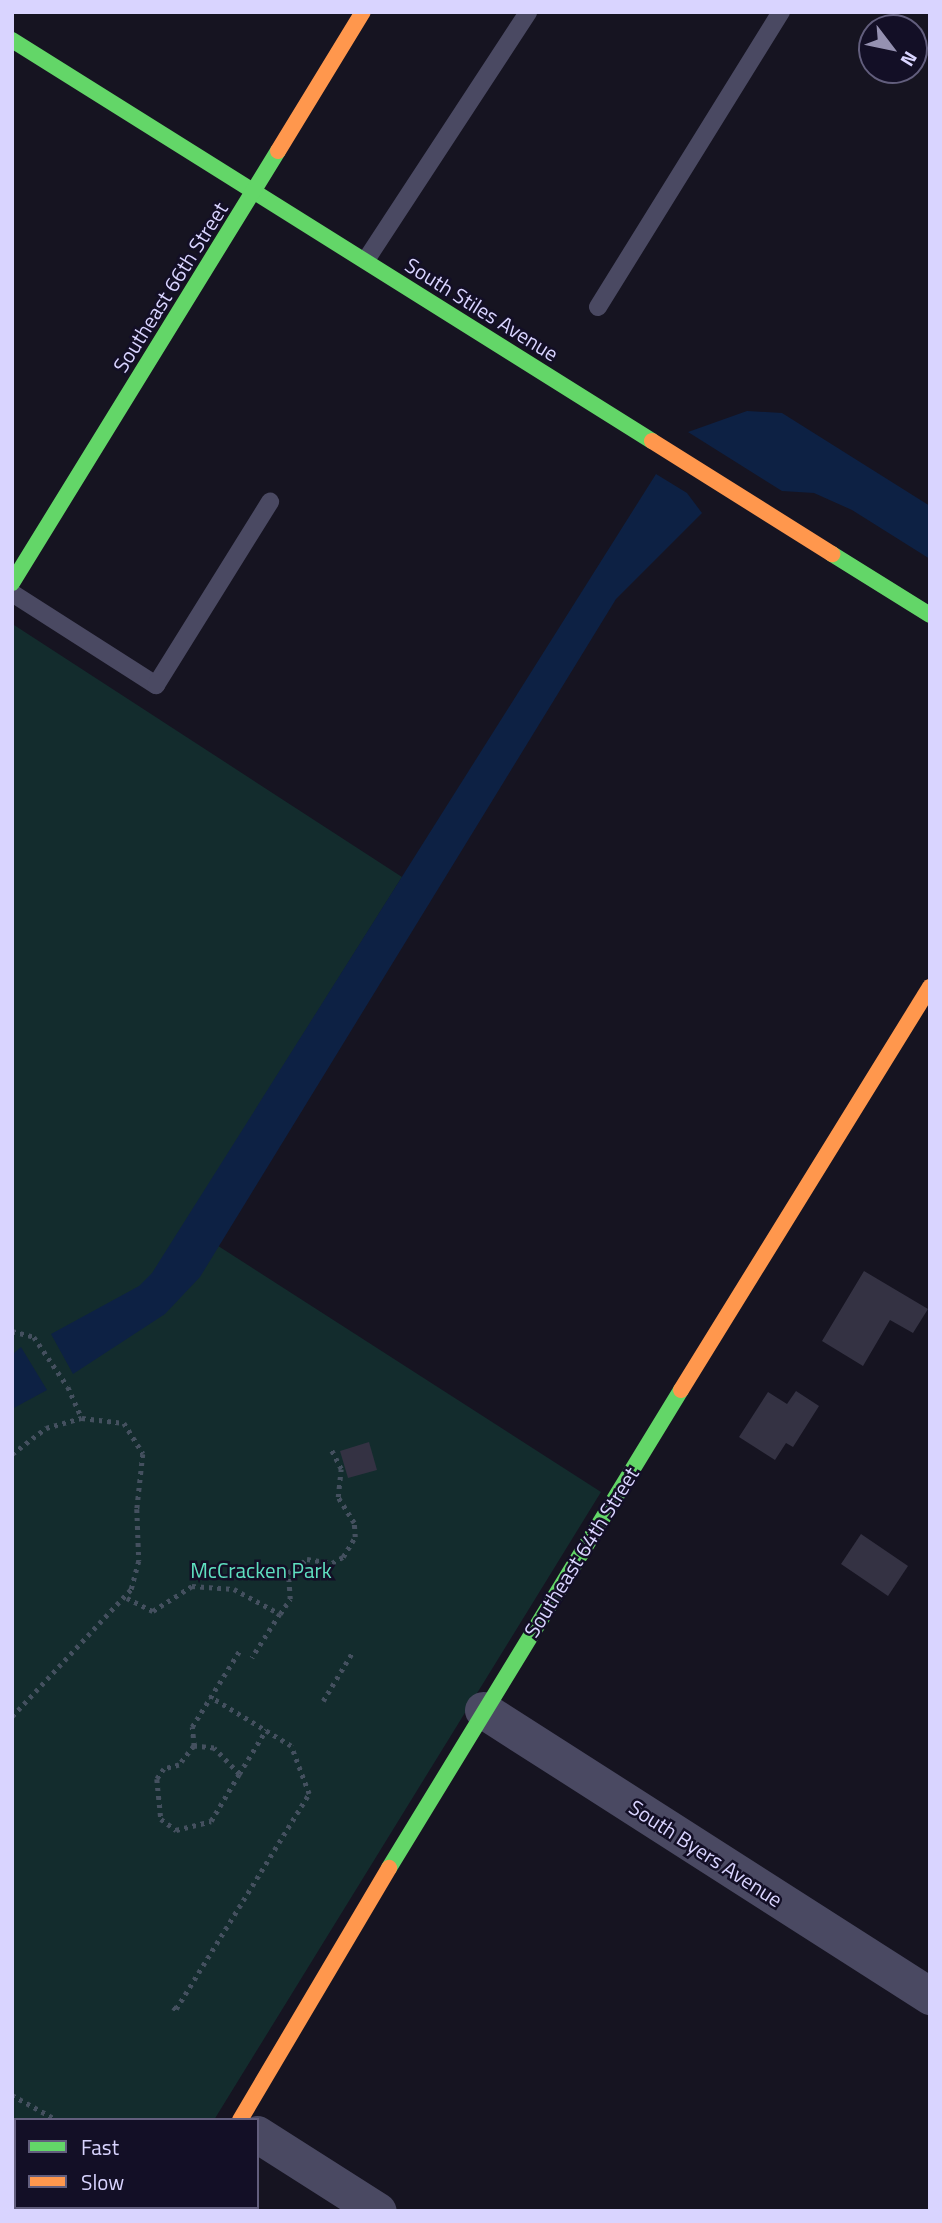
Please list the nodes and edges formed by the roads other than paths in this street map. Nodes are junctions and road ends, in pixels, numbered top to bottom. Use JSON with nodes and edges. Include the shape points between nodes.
{"nodes":[{"id":1,"x":363,"y":12,"type":"edge"},
{"id":2,"x":528,"y":12,"type":"edge"},
{"id":3,"x":781,"y":12,"type":"edge"},
{"id":4,"x":12,"y":40,"type":"edge"},
{"id":5,"x":255,"y":189,"type":"junction"},
{"id":6,"x":366,"y":260,"type":"junction"},
{"id":7,"x":598,"y":307,"type":"dead end"},
{"id":8,"x":270,"y":502,"type":"dead end"},
{"id":9,"x":12,"y":583,"type":"edge"},
{"id":10,"x":12,"y":593,"type":"edge"},
{"id":11,"x":930,"y":615,"type":"edge"},
{"id":12,"x":930,"y":987,"type":"edge"},
{"id":13,"x":483,"y":1710,"type":"junction"},
{"id":14,"x":930,"y":1996,"type":"edge"},
{"id":15,"x":241,"y":2118,"type":"edge"},
{"id":16,"x":259,"y":2135,"type":"edge"},
{"id":17,"x":378,"y":2211,"type":"edge"}],
"edges":[{"from":1,"to":5,"type":"street","name":"Southeast 66th Street"},
{"from":2,"to":6,"type":"lane"},
{"from":3,"to":7,"type":"lane"},
{"from":4,"to":5,"type":"street","name":"South Stiles Avenue"},
{"from":5,"to":6,"type":"street","name":"South Stiles Avenue"},
{"from":5,"to":9,"type":"street","name":"Southeast 66th Street"},
{"from":6,"to":11,"type":"street","name":"South Stiles Avenue"},
{"from":8,"to":10,"type":"lane","via":[[156,685]]},
{"from":12,"to":13,"type":"street","name":"Southeast 64th Street"},
{"from":13,"to":14,"type":"street","name":"South Byers Avenue"},
{"from":13,"to":15,"type":"street","name":"Southeast 64th Street"},
{"from":16,"to":17,"type":"street"}]}
